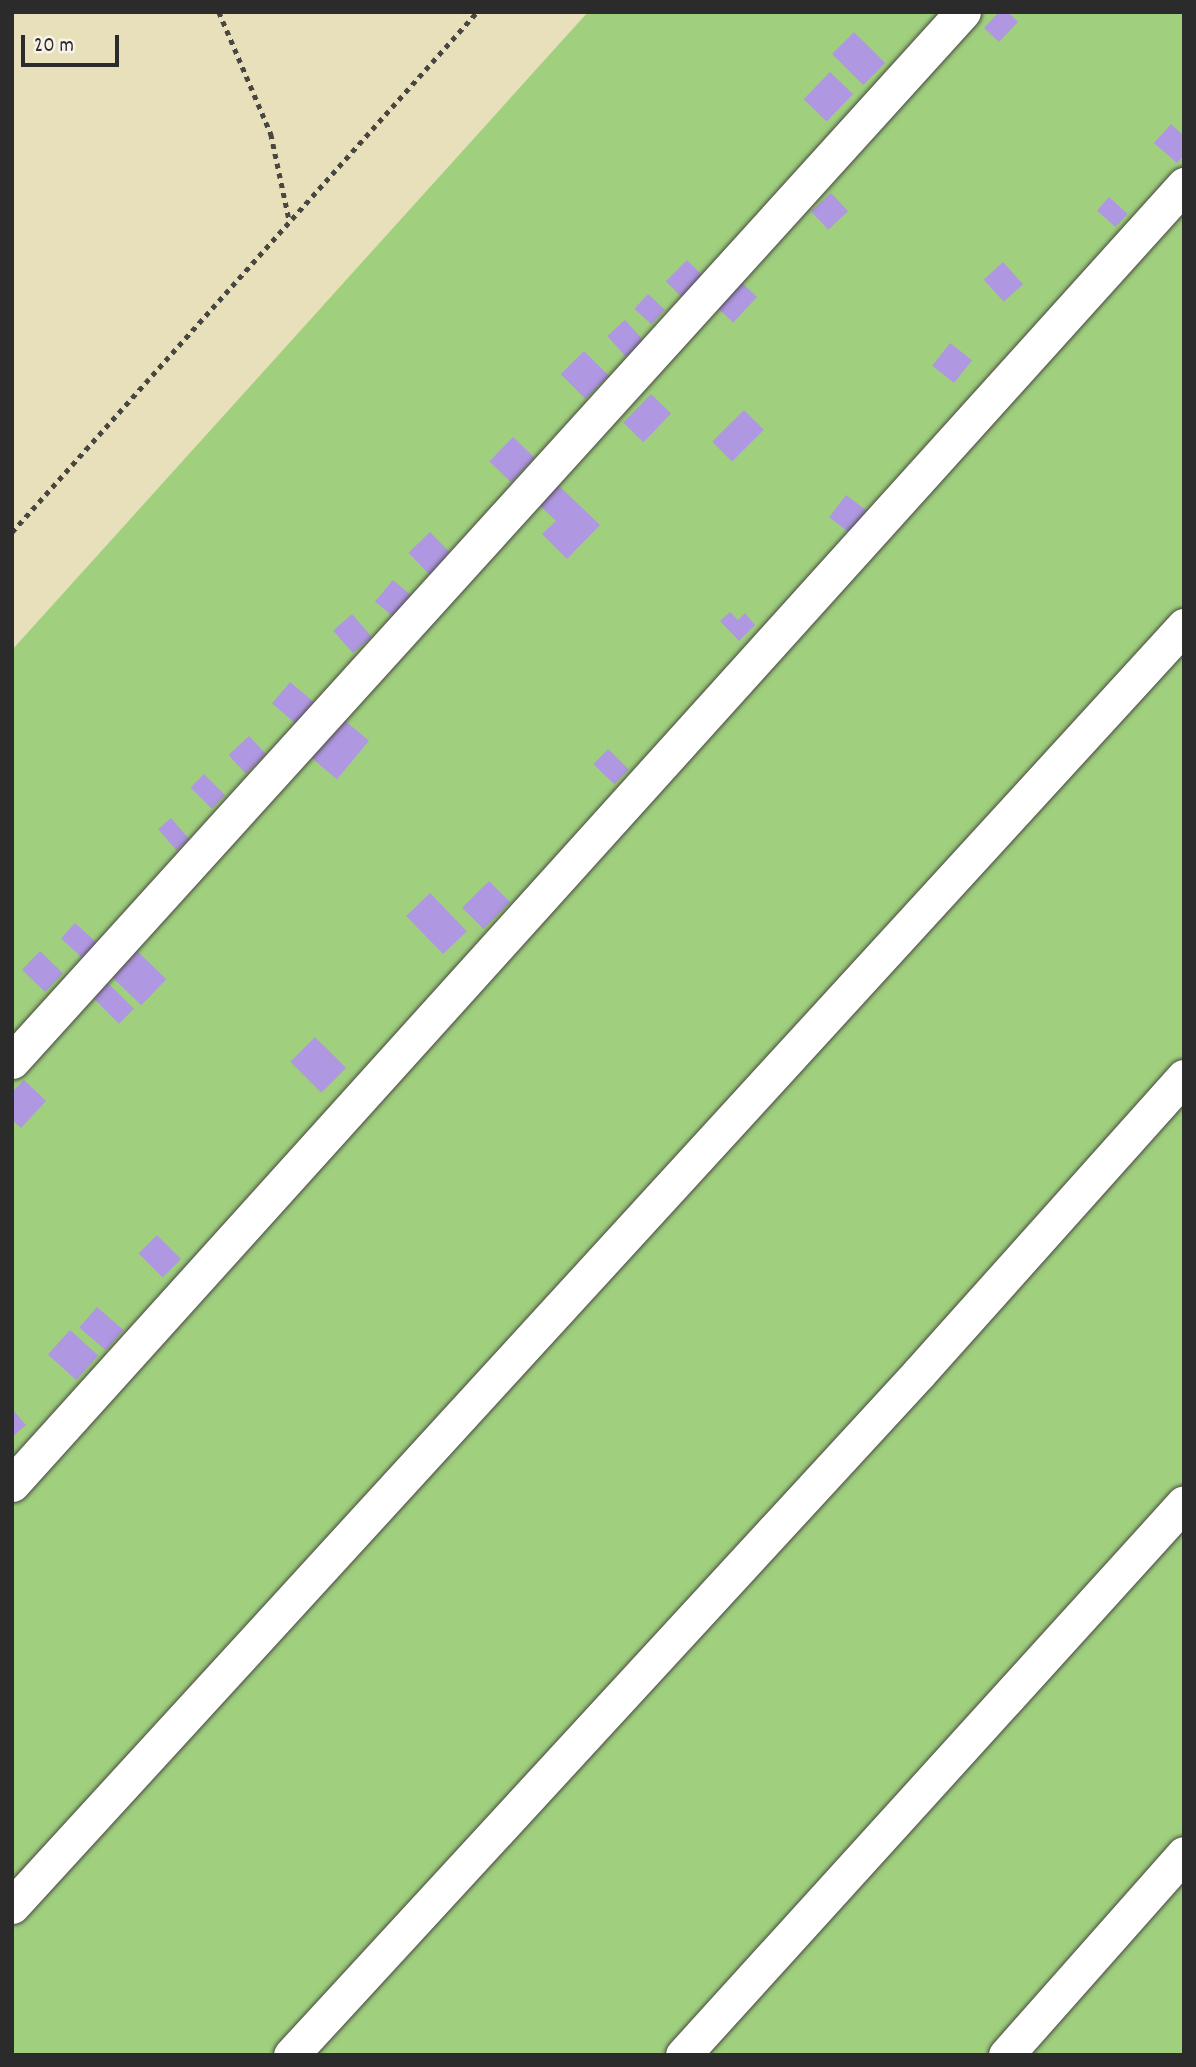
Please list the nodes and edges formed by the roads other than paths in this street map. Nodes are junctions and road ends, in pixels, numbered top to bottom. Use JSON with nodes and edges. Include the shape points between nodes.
{"nodes":[{"id":1,"x":963,"y":12,"type":"edge"},
{"id":2,"x":1184,"y":185,"type":"edge"},
{"id":3,"x":1184,"y":626,"type":"edge"},
{"id":4,"x":12,"y":1061,"type":"edge"},
{"id":5,"x":1184,"y":1077,"type":"edge"},
{"id":6,"x":12,"y":1484,"type":"edge"},
{"id":7,"x":1184,"y":1503,"type":"edge"},
{"id":8,"x":1184,"y":1854,"type":"edge"},
{"id":9,"x":12,"y":1906,"type":"edge"},
{"id":10,"x":291,"y":2055,"type":"edge"},
{"id":11,"x":683,"y":2055,"type":"edge"},
{"id":12,"x":1006,"y":2055,"type":"edge"}],
"edges":[{"from":1,"to":4,"type":"street"},
{"from":2,"to":6,"type":"street"},
{"from":3,"to":9,"type":"street"},
{"from":5,"to":10,"type":"street","via":[[910,1384]]},
{"from":7,"to":11,"type":"street"},
{"from":8,"to":12,"type":"street"}]}
